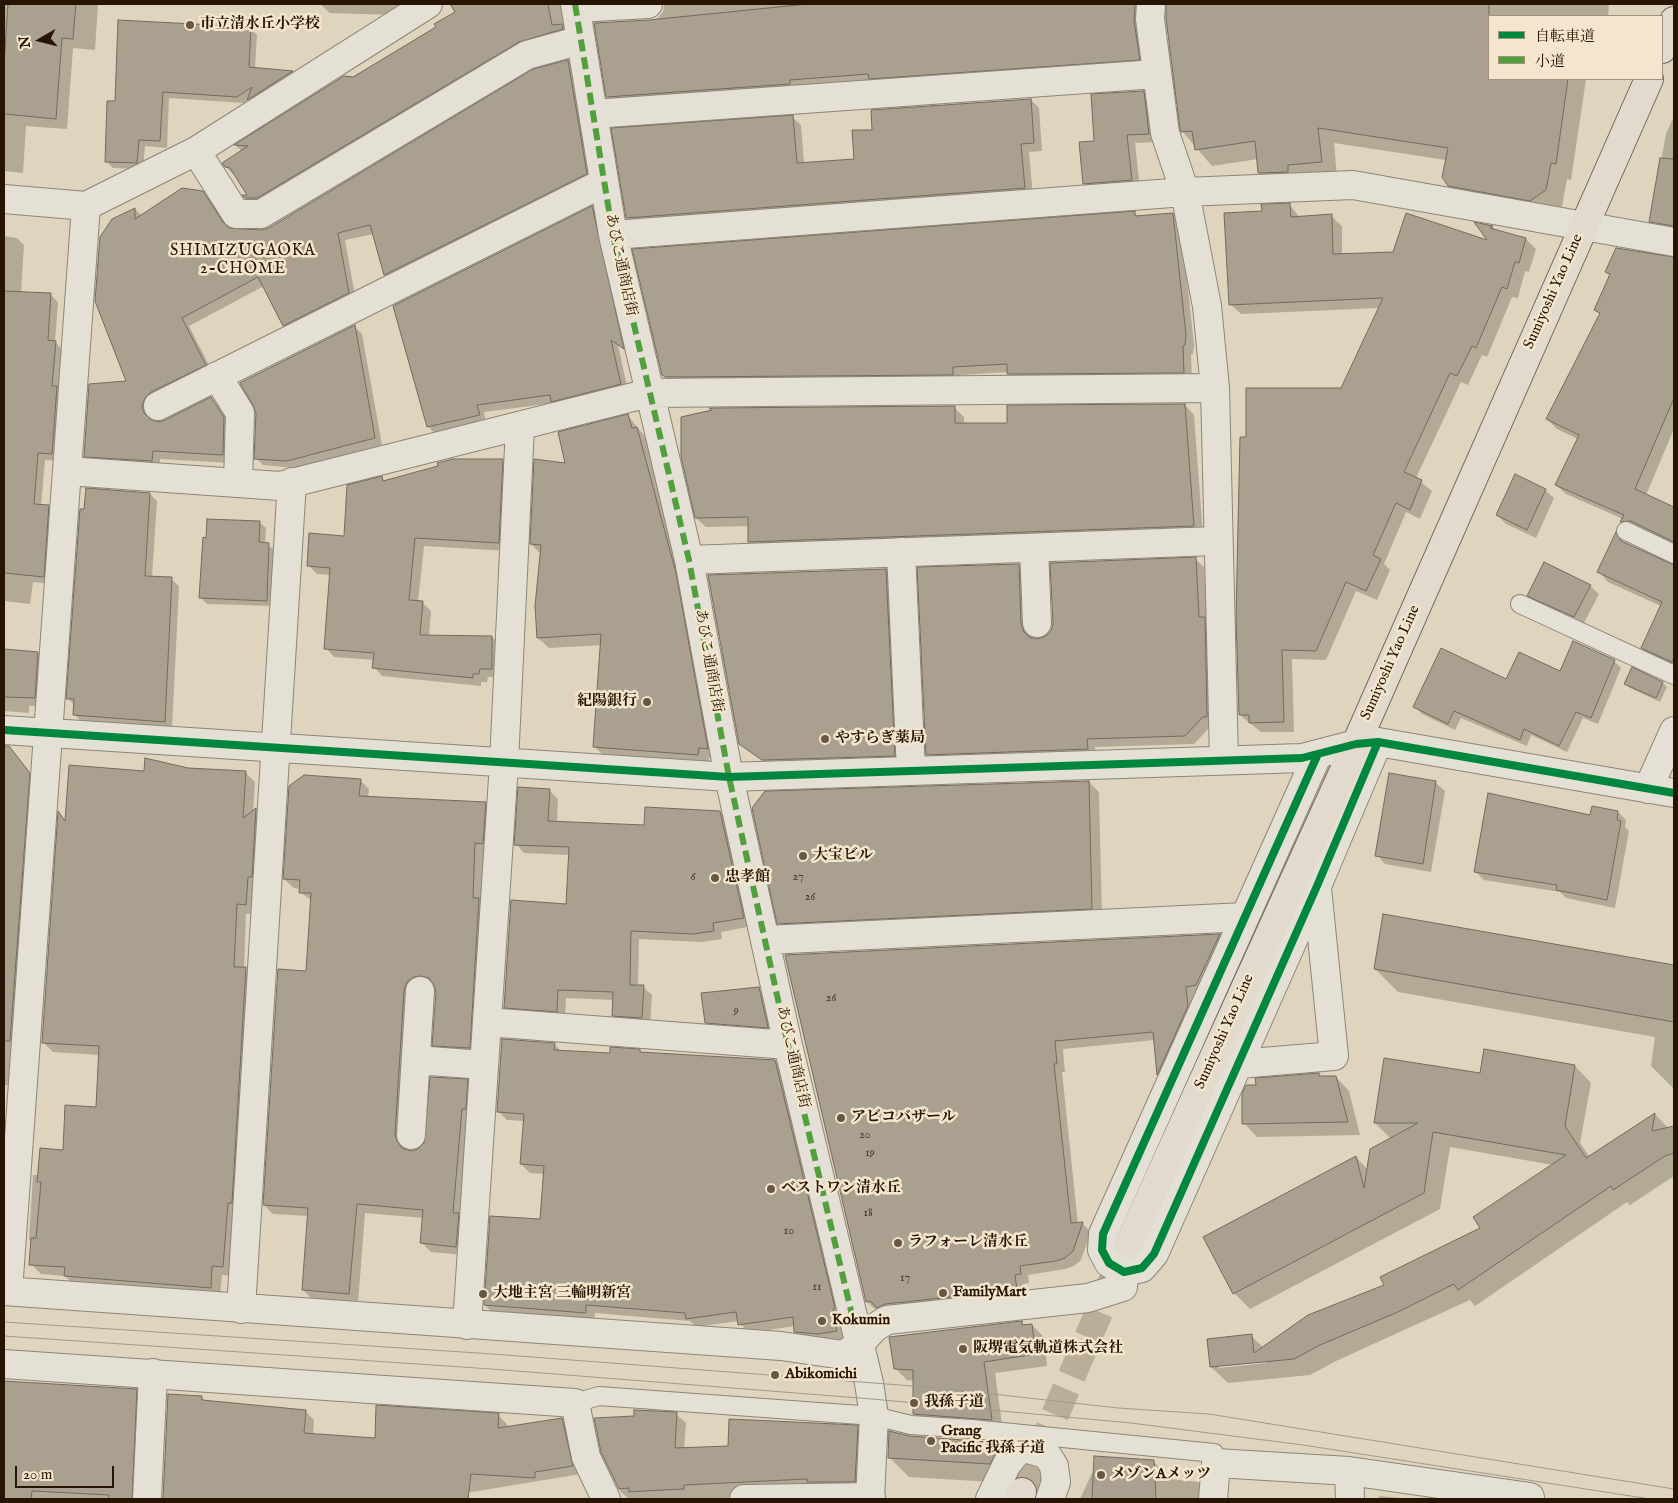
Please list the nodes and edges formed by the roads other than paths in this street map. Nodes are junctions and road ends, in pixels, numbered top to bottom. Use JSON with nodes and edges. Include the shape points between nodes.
{"nodes":[{"id":1,"x":428,"y":4,"type":"edge"},
{"id":2,"x":648,"y":4,"type":"edge"},
{"id":3,"x":1151,"y":4,"type":"edge"},
{"id":4,"x":576,"y":6,"type":"edge"},
{"id":5,"x":1674,"y":22,"type":"edge"},
{"id":6,"x":581,"y":40,"type":"junction"},
{"id":7,"x":1663,"y":48,"type":"edge"},
{"id":8,"x":1156,"y":74,"type":"junction"},
{"id":9,"x":1649,"y":80,"type":"edge"},
{"id":10,"x":593,"y":114,"type":"junction"},
{"id":11,"x":196,"y":151,"type":"junction"},
{"id":12,"x":603,"y":183,"type":"junction"},
{"id":13,"x":1184,"y":192,"type":"junction"},
{"id":14,"x":4,"y":199,"type":"edge"},
{"id":15,"x":86,"y":206,"type":"junction"},
{"id":16,"x":1582,"y":227,"type":"junction"},
{"id":17,"x":613,"y":234,"type":"junction"},
{"id":18,"x":1674,"y":242,"type":"edge"},
{"id":19,"x":217,"y":376,"type":"junction"},
{"id":20,"x":1215,"y":388,"type":"junction"},
{"id":21,"x":649,"y":393,"type":"junction"},
{"id":22,"x":158,"y":406,"type":"dead end"},
{"id":23,"x":520,"y":426,"type":"junction"},
{"id":24,"x":67,"y":471,"type":"junction"},
{"id":25,"x":292,"y":482,"type":"junction"},
{"id":26,"x":238,"y":483,"type":"junction"},
{"id":27,"x":1626,"y":531,"type":"dead end"},
{"id":28,"x":1217,"y":541,"type":"junction"},
{"id":29,"x":1034,"y":548,"type":"junction"},
{"id":30,"x":901,"y":552,"type":"junction"},
{"id":31,"x":1674,"y":554,"type":"edge"},
{"id":32,"x":689,"y":560,"type":"junction"},
{"id":33,"x":1520,"y":604,"type":"dead end"},
{"id":34,"x":1037,"y":623,"type":"dead end"},
{"id":35,"x":1674,"y":675,"type":"edge"},
{"id":36,"x":4,"y":730,"type":"edge"},
{"id":37,"x":1674,"y":731,"type":"edge"},
{"id":38,"x":48,"y":732,"type":"junction"},
{"id":39,"x":1367,"y":743,"type":"junction"},
{"id":40,"x":276,"y":748,"type":"junction"},
{"id":41,"x":1317,"y":756,"type":"junction"},
{"id":42,"x":1224,"y":760,"type":"junction"},
{"id":43,"x":504,"y":764,"type":"junction"},
{"id":44,"x":911,"y":771,"type":"junction"},
{"id":45,"x":729,"y":777,"type":"junction"},
{"id":46,"x":1648,"y":789,"type":"junction"},
{"id":47,"x":1674,"y":793,"type":"edge"},
{"id":48,"x":1317,"y":886,"type":"junction"},
{"id":49,"x":1245,"y":917,"type":"junction"},
{"id":50,"x":766,"y":940,"type":"junction"},
{"id":51,"x":420,"y":991,"type":"dead end"},
{"id":52,"x":487,"y":1022,"type":"junction"},
{"id":53,"x":788,"y":1046,"type":"junction"},
{"id":54,"x":416,"y":1060,"type":"junction"},
{"id":55,"x":1239,"y":1064,"type":"junction"},
{"id":56,"x":484,"y":1065,"type":"junction"},
{"id":57,"x":411,"y":1135,"type":"dead end"},
{"id":58,"x":1129,"y":1244,"type":"dead end"},
{"id":59,"x":1124,"y":1272,"type":"junction"},
{"id":60,"x":6,"y":1291,"type":"edge"},
{"id":61,"x":241,"y":1309,"type":"junction"},
{"id":62,"x":467,"y":1325,"type":"junction"},
{"id":63,"x":860,"y":1345,"type":"junction"},
{"id":64,"x":4,"y":1364,"type":"edge"},
{"id":65,"x":153,"y":1373,"type":"junction"},
{"id":66,"x":574,"y":1403,"type":"junction"},
{"id":67,"x":874,"y":1416,"type":"junction"},
{"id":68,"x":1216,"y":1463,"type":"junction"},
{"id":69,"x":1349,"y":1471,"type":"junction"},
{"id":70,"x":871,"y":1498,"type":"edge"},
{"id":71,"x":1536,"y":1498,"type":"edge"},
{"id":72,"x":147,"y":1499,"type":"edge"},
{"id":73,"x":606,"y":1499,"type":"edge"},
{"id":74,"x":744,"y":1499,"type":"edge"},
{"id":75,"x":990,"y":1499,"type":"edge"},
{"id":76,"x":1050,"y":1499,"type":"edge"},
{"id":77,"x":1213,"y":1499,"type":"edge"},
{"id":78,"x":1350,"y":1499,"type":"edge"}],
"edges":[{"from":1,"to":11,"type":"street"},
{"from":2,"to":4,"type":"street"},
{"from":3,"to":8,"type":"street"},
{"from":4,"to":6,"type":"street","name":"あびこ通商店街"},
{"from":5,"to":7,"type":"main road"},
{"from":6,"to":10,"type":"street","name":"あびこ通商店街"},
{"from":6,"to":11,"type":"street","via":[[527,55],[260,214],[236,214]]},
{"from":8,"to":10,"type":"street"},
{"from":8,"to":13,"type":"street","via":[[1165,132]]},
{"from":9,"to":16,"type":"main road","name":"Sumiyoshi Yao Line"},
{"from":10,"to":12,"type":"street","name":"あびこ通商店街"},
{"from":11,"to":15,"type":"street"},
{"from":12,"to":17,"type":"street","name":"あびこ通商店街"},
{"from":12,"to":19,"type":"street"},
{"from":13,"to":16,"type":"street","via":[[1353,185]]},
{"from":13,"to":17,"type":"street"},
{"from":13,"to":20,"type":"street","via":[[1207,306]]},
{"from":14,"to":15,"type":"street"},
{"from":15,"to":24,"type":"street"},
{"from":16,"to":18,"type":"street"},
{"from":16,"to":39,"type":"main road","name":"Sumiyoshi Yao Line"},
{"from":17,"to":21,"type":"street","name":"あびこ通商店街"},
{"from":19,"to":22,"type":"street"},
{"from":19,"to":26,"type":"street","via":[[240,413]]},
{"from":20,"to":21,"type":"street"},
{"from":20,"to":28,"type":"street"},
{"from":21,"to":23,"type":"street"},
{"from":21,"to":32,"type":"street","name":"あびこ通商店街"},
{"from":23,"to":25,"type":"street"},
{"from":23,"to":43,"type":"street"},
{"from":24,"to":26,"type":"street"},
{"from":24,"to":38,"type":"street"},
{"from":25,"to":26,"type":"street","via":[[280,486]]},
{"from":25,"to":40,"type":"street"},
{"from":27,"to":31,"type":"lane"},
{"from":28,"to":29,"type":"street"},
{"from":28,"to":42,"type":"street"},
{"from":29,"to":30,"type":"street"},
{"from":29,"to":34,"type":"street"},
{"from":30,"to":32,"type":"street"},
{"from":30,"to":44,"type":"street"},
{"from":32,"to":45,"type":"street","name":"あびこ通商店街"},
{"from":33,"to":35,"type":"lane"},
{"from":36,"to":38,"type":"street"},
{"from":37,"to":46,"type":"street"},
{"from":38,"to":40,"type":"street"},
{"from":38,"to":60,"type":"street"},
{"from":39,"to":41,"type":"street"},
{"from":39,"to":46,"type":"street"},
{"from":39,"to":48,"type":"street"},
{"from":39,"to":58,"type":"main road","name":"Sumiyoshi Yao Line"},
{"from":40,"to":43,"type":"street"},
{"from":40,"to":61,"type":"street"},
{"from":41,"to":42,"type":"street"},
{"from":41,"to":49,"type":"street"},
{"from":42,"to":44,"type":"street"},
{"from":43,"to":45,"type":"street"},
{"from":43,"to":52,"type":"street"},
{"from":44,"to":45,"type":"street"},
{"from":45,"to":50,"type":"street","name":"あびこ通商店街"},
{"from":46,"to":47,"type":"street"},
{"from":48,"to":55,"type":"street"},
{"from":48,"to":55,"type":"street","via":[[1334,1056]]},
{"from":49,"to":50,"type":"street"},
{"from":49,"to":59,"type":"street","via":[[1103,1234],[1102,1250],[1109,1263]]},
{"from":50,"to":53,"type":"street","name":"あびこ通商店街"},
{"from":51,"to":54,"type":"street"},
{"from":52,"to":53,"type":"street"},
{"from":52,"to":56,"type":"street"},
{"from":53,"to":63,"type":"street","name":"あびこ通商店街"},
{"from":54,"to":56,"type":"street"},
{"from":54,"to":57,"type":"street"},
{"from":55,"to":59,"type":"street","via":[[1154,1254],[1142,1268]]},
{"from":56,"to":62,"type":"street"},
{"from":59,"to":63,"type":"street","via":[[1123,1287],[1088,1298],[887,1320],[874,1328]]},
{"from":60,"to":61,"type":"street"},
{"from":61,"to":62,"type":"street"},
{"from":62,"to":63,"type":"street","via":[[781,1346],[843,1355]]},
{"from":63,"to":67,"type":"street","name":"あびこ通商店街"},
{"from":64,"to":65,"type":"street"},
{"from":65,"to":66,"type":"street"},
{"from":65,"to":72,"type":"street"},
{"from":66,"to":67,"type":"lane","via":[[598,1396]]},
{"from":66,"to":73,"type":"street","via":[[586,1457]]},
{"from":67,"to":68,"type":"lane","via":[[911,1425],[1214,1453]]},
{"from":67,"to":70,"type":"street","name":"あびこ通商店街"},
{"from":68,"to":69,"type":"street"},
{"from":68,"to":77,"type":"street"},
{"from":69,"to":71,"type":"street"},
{"from":69,"to":78,"type":"street"},
{"from":70,"to":74,"type":"street"},
{"from":75,"to":76,"type":"street","via":[[1007,1464],[1025,1448],[1047,1455],[1054,1466],[1056,1482]]}]}
